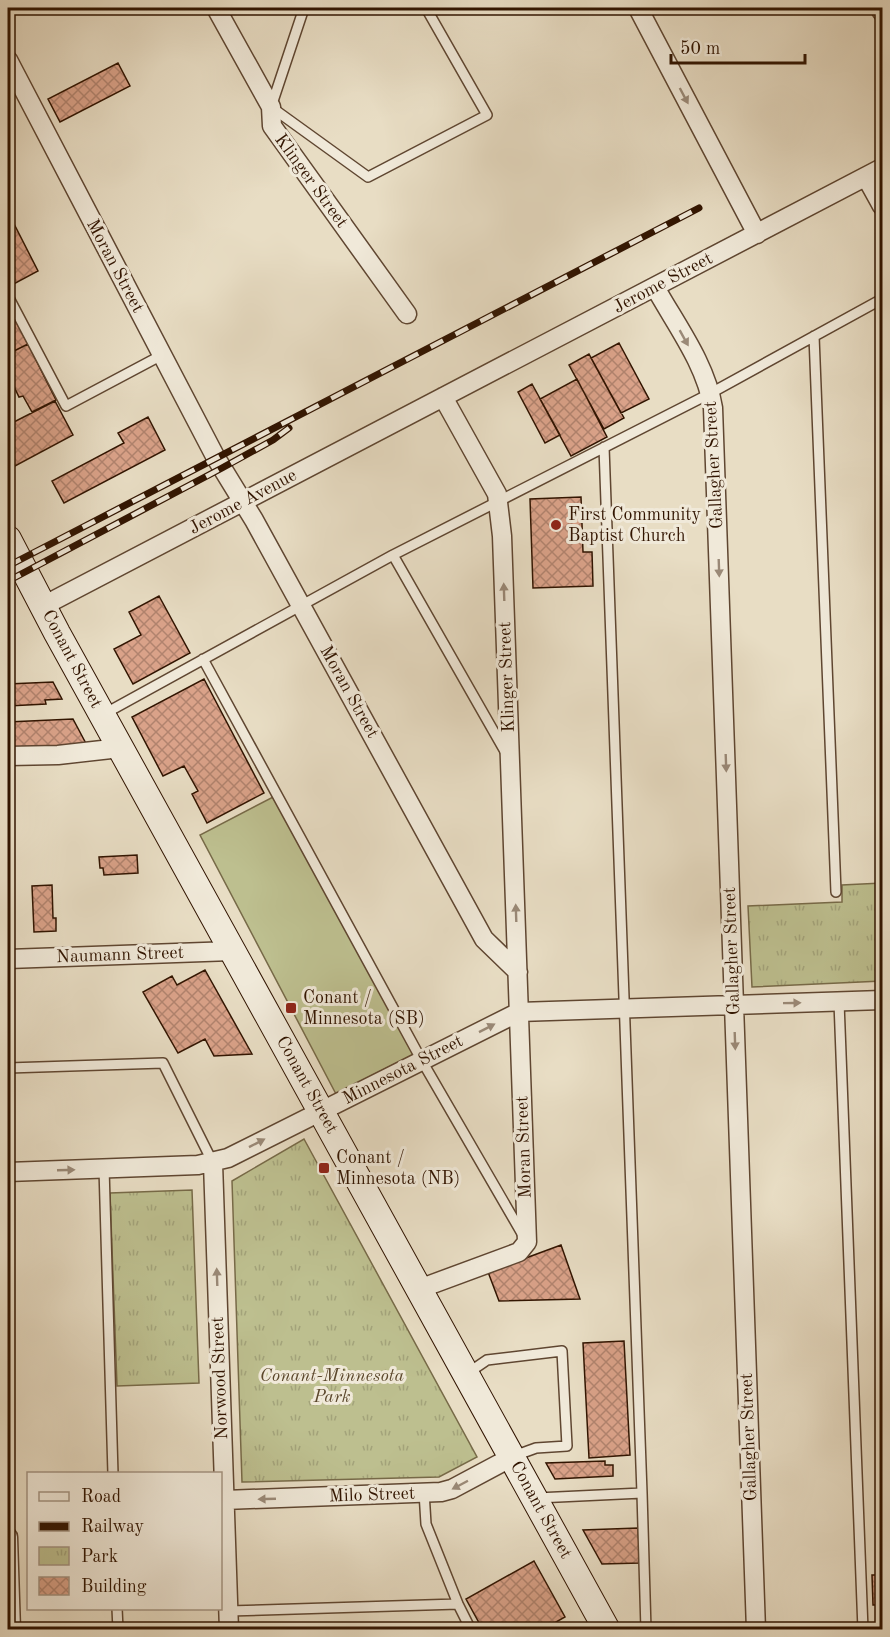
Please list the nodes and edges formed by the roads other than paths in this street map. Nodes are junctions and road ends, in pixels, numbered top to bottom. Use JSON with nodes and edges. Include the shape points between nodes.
{"nodes":[{"id":1,"x":216,"y":8,"type":"edge"},
{"id":2,"x":304,"y":8,"type":"edge"},
{"id":3,"x":426,"y":8,"type":"edge"},
{"id":4,"x":638,"y":8,"type":"edge"},
{"id":5,"x":880,"y":8,"type":"edge"},
{"id":6,"x":882,"y":12,"type":"edge"},
{"id":7,"x":8,"y":60,"type":"edge"},
{"id":8,"x":271,"y":107,"type":"junction"},
{"id":9,"x":882,"y":168,"type":"edge"},
{"id":10,"x":866,"y":177,"type":"junction"},
{"id":11,"x":882,"y":206,"type":"edge"},
{"id":12,"x":756,"y":234,"type":"junction"},
{"id":13,"x":655,"y":287,"type":"junction"},
{"id":14,"x":8,"y":296,"type":"edge"},
{"id":15,"x":882,"y":299,"type":"edge"},
{"id":16,"x":406,"y":314,"type":"dead end"},
{"id":17,"x":814,"y":336,"type":"junction"},
{"id":18,"x":162,"y":355,"type":"junction"},
{"id":19,"x":711,"y":393,"type":"junction"},
{"id":20,"x":443,"y":398,"type":"junction"},
{"id":21,"x":604,"y":447,"type":"junction"},
{"id":22,"x":499,"y":500,"type":"junction"},
{"id":23,"x":242,"y":502,"type":"junction"},
{"id":24,"x":8,"y":539,"type":"edge"},
{"id":25,"x":393,"y":555,"type":"junction"},
{"id":26,"x":301,"y":605,"type":"junction"},
{"id":27,"x":43,"y":606,"type":"junction"},
{"id":28,"x":203,"y":659,"type":"junction"},
{"id":29,"x":102,"y":715,"type":"junction"},
{"id":30,"x":120,"y":748,"type":"junction"},
{"id":31,"x":8,"y":756,"type":"edge"},
{"id":32,"x":510,"y":760,"type":"junction"},
{"id":33,"x":836,"y":892,"type":"dead end"},
{"id":34,"x":232,"y":951,"type":"junction"},
{"id":35,"x":8,"y":959,"type":"edge"},
{"id":36,"x":518,"y":972,"type":"junction"},
{"id":37,"x":882,"y":1000,"type":"edge"},
{"id":38,"x":839,"y":1002,"type":"junction"},
{"id":39,"x":734,"y":1004,"type":"junction"},
{"id":40,"x":625,"y":1008,"type":"junction"},
{"id":41,"x":519,"y":1012,"type":"junction"},
{"id":42,"x":422,"y":1061,"type":"junction"},
{"id":43,"x":8,"y":1068,"type":"edge"},
{"id":44,"x":321,"y":1111,"type":"junction"},
{"id":45,"x":213,"y":1162,"type":"junction"},
{"id":46,"x":104,"y":1168,"type":"junction"},
{"id":47,"x":8,"y":1172,"type":"edge"},
{"id":48,"x":527,"y":1242,"type":"junction"},
{"id":49,"x":419,"y":1289,"type":"junction"},
{"id":50,"x":466,"y":1374,"type":"junction"},
{"id":51,"x":512,"y":1457,"type":"junction"},
{"id":52,"x":113,"y":1472,"type":"edge"},
{"id":53,"x":424,"y":1492,"type":"junction"},
{"id":54,"x":642,"y":1493,"type":"junction"},
{"id":55,"x":535,"y":1498,"type":"junction"},
{"id":56,"x":225,"y":1500,"type":"junction"},
{"id":57,"x":8,"y":1537,"type":"edge"},
{"id":58,"x":458,"y":1604,"type":"junction"},
{"id":59,"x":117,"y":1610,"type":"edge"},
{"id":60,"x":228,"y":1611,"type":"junction"},
{"id":61,"x":601,"y":1628,"type":"edge"},
{"id":62,"x":11,"y":1629,"type":"edge"},
{"id":63,"x":118,"y":1629,"type":"edge"},
{"id":64,"x":229,"y":1629,"type":"edge"},
{"id":65,"x":471,"y":1629,"type":"edge"},
{"id":66,"x":646,"y":1629,"type":"edge"},
{"id":67,"x":756,"y":1629,"type":"edge"},
{"id":68,"x":863,"y":1629,"type":"edge"}],
"edges":[{"from":1,"to":8,"type":"street","name":"Klinger Street"},
{"from":2,"to":8,"type":"lane"},
{"from":3,"to":8,"type":"lane","via":[[487,115],[368,177]]},
{"from":4,"to":12,"type":"street","one_way":true},
{"from":5,"to":6,"type":"street"},
{"from":7,"to":18,"type":"street","name":"Moran Street"},
{"from":8,"to":16,"type":"street","name":"Klinger Street","via":[[272,126]]},
{"from":9,"to":10,"type":"street","name":"Jerome Street"},
{"from":10,"to":11,"type":"street"},
{"from":10,"to":12,"type":"street","name":"Jerome Street"},
{"from":12,"to":13,"type":"street","name":"Jerome Street"},
{"from":13,"to":19,"type":"street","name":"Gallagher Street","one_way":true},
{"from":13,"to":20,"type":"street","name":"Jerome Street"},
{"from":14,"to":18,"type":"lane","via":[[66,406]]},
{"from":15,"to":17,"type":"lane"},
{"from":17,"to":19,"type":"lane"},
{"from":17,"to":33,"type":"lane"},
{"from":18,"to":23,"type":"street","name":"Moran Street"},
{"from":19,"to":21,"type":"lane"},
{"from":19,"to":39,"type":"street","name":"Gallagher Street","one_way":true},
{"from":20,"to":22,"type":"street","name":"Klinger Street"},
{"from":20,"to":23,"type":"street","name":"Jerome Avenue"},
{"from":21,"to":22,"type":"lane"},
{"from":21,"to":40,"type":"lane"},
{"from":22,"to":25,"type":"lane"},
{"from":32,"to":22,"type":"street","name":"Klinger Street","one_way":true},
{"from":23,"to":26,"type":"street","name":"Moran Street"},
{"from":23,"to":27,"type":"street","name":"Jerome Avenue"},
{"from":24,"to":27,"type":"main road","name":"Conant Street"},
{"from":25,"to":26,"type":"lane"},
{"from":25,"to":32,"type":"lane"},
{"from":26,"to":28,"type":"lane"},
{"from":26,"to":36,"type":"street","name":"Moran Street","via":[[484,939]]},
{"from":27,"to":29,"type":"main road","name":"Conant Street"},
{"from":28,"to":29,"type":"lane"},
{"from":28,"to":42,"type":"lane"},
{"from":29,"to":30,"type":"main road","name":"Conant Street"},
{"from":30,"to":31,"type":"street"},
{"from":30,"to":34,"type":"main road","name":"Conant Street"},
{"from":36,"to":32,"type":"street","name":"Klinger Street","one_way":true},
{"from":34,"to":35,"type":"street","name":"Naumann Street"},
{"from":34,"to":44,"type":"main road","name":"Conant Street"},
{"from":36,"to":41,"type":"street","name":"Moran Street"},
{"from":37,"to":38,"type":"street","name":"Minnesota Street"},
{"from":39,"to":38,"type":"street","name":"Minnesota Street","one_way":true},
{"from":38,"to":68,"type":"lane"},
{"from":39,"to":40,"type":"street","name":"Minnesota Street"},
{"from":39,"to":67,"type":"street","name":"Gallagher Street","one_way":true},
{"from":40,"to":41,"type":"street","name":"Minnesota Street"},
{"from":40,"to":54,"type":"lane"},
{"from":42,"to":41,"type":"street","name":"Minnesota Street","one_way":true},
{"from":41,"to":48,"type":"street","name":"Moran Street"},
{"from":42,"to":44,"type":"street","name":"Minnesota Street"},
{"from":42,"to":48,"type":"lane"},
{"from":43,"to":45,"type":"lane","via":[[163,1063]]},
{"from":45,"to":44,"type":"street","name":"Minnesota Street","one_way":true},
{"from":44,"to":49,"type":"main road","name":"Conant Street"},
{"from":45,"to":46,"type":"street","name":"Minnesota Street"},
{"from":56,"to":45,"type":"street","name":"Norwood Street","one_way":true},
{"from":47,"to":46,"type":"street","name":"Minnesota Street","one_way":true},
{"from":46,"to":52,"type":"lane"},
{"from":48,"to":49,"type":"street","via":[[519,1252]]},
{"from":49,"to":50,"type":"main road","name":"Conant Street"},
{"from":50,"to":51,"type":"main road","name":"Conant Street"},
{"from":50,"to":51,"type":"lane","via":[[488,1360],[562,1351],[567,1446],[536,1448]]},
{"from":51,"to":53,"type":"street","name":"Milo Street","one_way":true,"via":[[452,1489]]},
{"from":51,"to":55,"type":"main road","name":"Conant Street"},
{"from":53,"to":56,"type":"street","name":"Milo Street","one_way":true},
{"from":53,"to":58,"type":"lane","via":[[426,1524]]},
{"from":54,"to":55,"type":"lane"},
{"from":54,"to":66,"type":"lane"},
{"from":55,"to":61,"type":"main road","name":"Conant Street"},
{"from":56,"to":60,"type":"street","name":"Norwood Street"},
{"from":57,"to":62,"type":"street"},
{"from":58,"to":60,"type":"lane"},
{"from":58,"to":65,"type":"lane"},
{"from":59,"to":63,"type":"lane"},
{"from":60,"to":64,"type":"street","name":"Norwood Street"}]}
